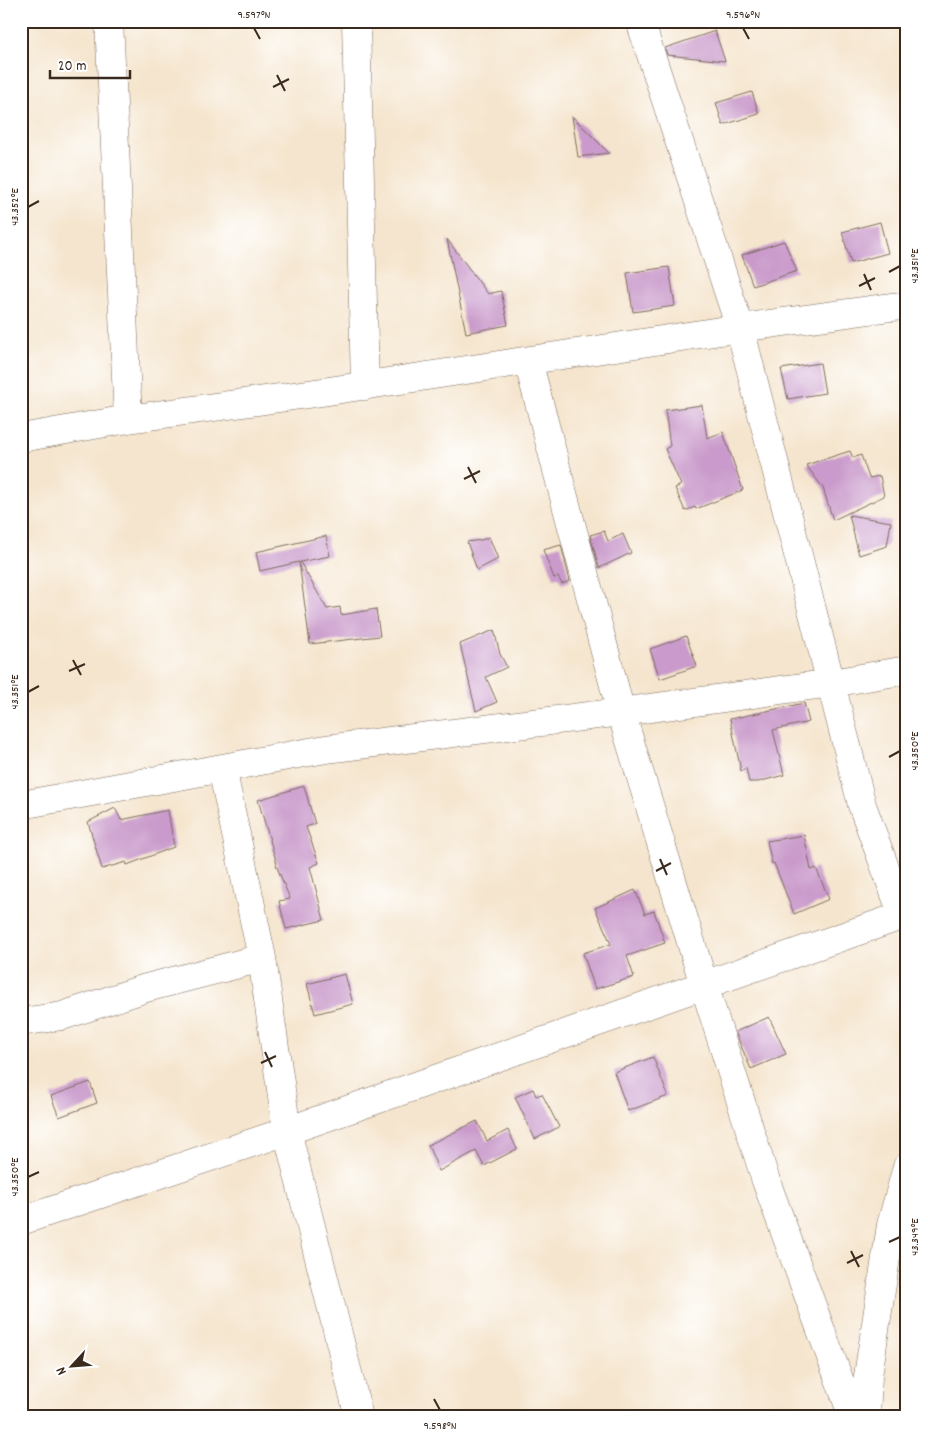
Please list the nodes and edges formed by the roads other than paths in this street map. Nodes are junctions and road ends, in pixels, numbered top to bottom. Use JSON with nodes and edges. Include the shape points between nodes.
{"nodes":[{"id":1,"x":109,"y":21,"type":"edge"},
{"id":2,"x":356,"y":21,"type":"edge"},
{"id":3,"x":640,"y":21,"type":"edge"},
{"id":4,"x":907,"y":306,"type":"edge"},
{"id":5,"x":740,"y":328,"type":"junction"},
{"id":6,"x":528,"y":361,"type":"junction"},
{"id":7,"x":365,"y":386,"type":"junction"},
{"id":8,"x":128,"y":419,"type":"junction"},
{"id":9,"x":21,"y":438,"type":"edge"},
{"id":10,"x":907,"y":670,"type":"edge"},
{"id":11,"x":832,"y":683,"type":"junction"},
{"id":12,"x":621,"y":712,"type":"junction"},
{"id":13,"x":222,"y":768,"type":"junction"},
{"id":14,"x":21,"y":805,"type":"edge"},
{"id":15,"x":905,"y":915,"type":"edge"},
{"id":16,"x":262,"y":958,"type":"junction"},
{"id":17,"x":704,"y":985,"type":"junction"},
{"id":18,"x":21,"y":1022,"type":"edge"},
{"id":19,"x":287,"y":1131,"type":"junction"},
{"id":20,"x":907,"y":1167,"type":"edge"},
{"id":21,"x":21,"y":1221,"type":"edge"},
{"id":22,"x":367,"y":1416,"type":"edge"},
{"id":23,"x":852,"y":1417,"type":"edge"},
{"id":24,"x":866,"y":1417,"type":"edge"}],
"edges":[{"from":1,"to":8,"type":"street"},
{"from":2,"to":7,"type":"street"},
{"from":3,"to":5,"type":"street"},
{"from":4,"to":5,"type":"street"},
{"from":5,"to":6,"type":"street"},
{"from":5,"to":11,"type":"street"},
{"from":6,"to":7,"type":"street"},
{"from":6,"to":12,"type":"street"},
{"from":7,"to":8,"type":"street"},
{"from":8,"to":9,"type":"street"},
{"from":10,"to":11,"type":"street"},
{"from":11,"to":12,"type":"street"},
{"from":11,"to":15,"type":"street","via":[[862,805]]},
{"from":12,"to":13,"type":"street","via":[[326,749]]},
{"from":12,"to":17,"type":"street"},
{"from":13,"to":14,"type":"street"},
{"from":13,"to":16,"type":"street"},
{"from":15,"to":17,"type":"street"},
{"from":16,"to":18,"type":"street","via":[[146,988],[62,1016]]},
{"from":16,"to":19,"type":"street"},
{"from":17,"to":19,"type":"street"},
{"from":17,"to":23,"type":"street","via":[[766,1181]]},
{"from":19,"to":21,"type":"street"},
{"from":19,"to":22,"type":"street"},
{"from":20,"to":24,"type":"street","via":[[891,1225],[868,1376]]}]}
